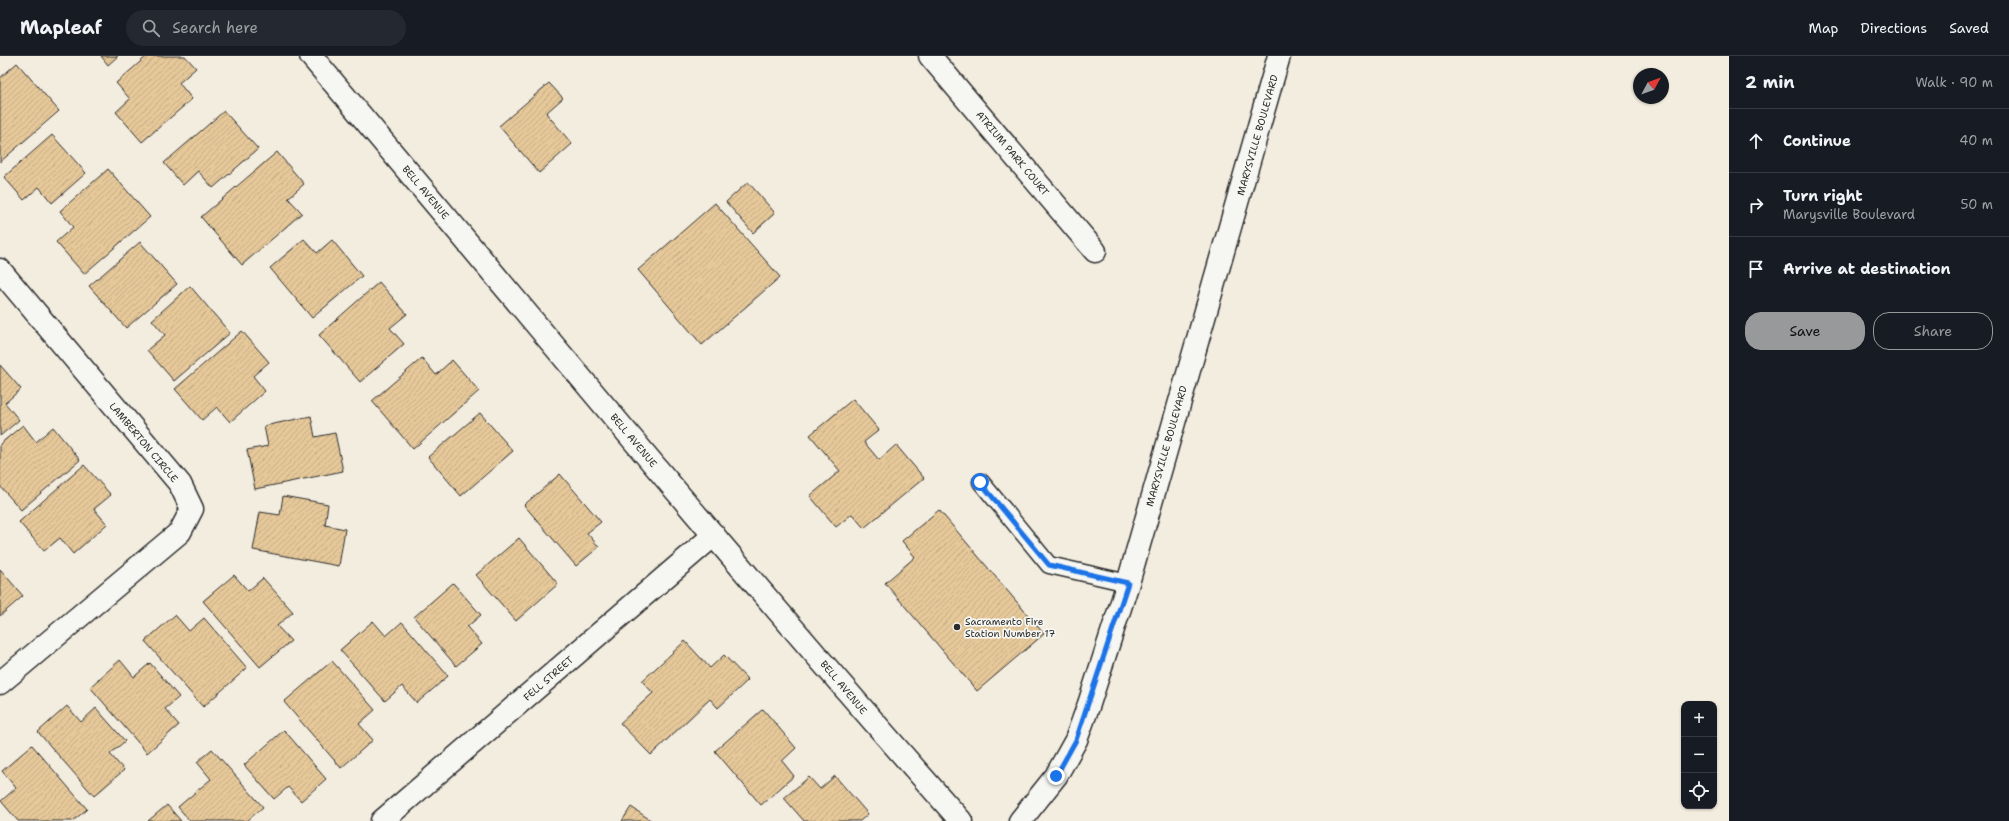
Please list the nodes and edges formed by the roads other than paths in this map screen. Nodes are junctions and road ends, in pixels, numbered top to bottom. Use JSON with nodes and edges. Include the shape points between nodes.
{"nodes":[{"id":1,"x":311,"y":56,"type":"edge"},
{"id":2,"x":930,"y":56,"type":"edge"},
{"id":3,"x":1280,"y":56,"type":"edge"},
{"id":4,"x":1095,"y":251,"type":"dead end"},
{"id":5,"x":0,"y":270,"type":"edge"},
{"id":6,"x":980,"y":482,"type":"dead end"},
{"id":7,"x":714,"y":534,"type":"junction"},
{"id":8,"x":1128,"y":583,"type":"junction"},
{"id":9,"x":0,"y":683,"type":"edge"},
{"id":10,"x":382,"y":821,"type":"edge"},
{"id":11,"x":961,"y":821,"type":"edge"},
{"id":12,"x":1020,"y":821,"type":"edge"}],
"edges":[{"from":1,"to":7,"type":"main road","name":"BELL AVENUE"},
{"from":2,"to":4,"type":"main road","name":"ATRIUM PARK COURT"},
{"from":3,"to":8,"type":"main road","name":"MARYSVILLE BOULEVARD"},
{"from":5,"to":9,"type":"main road","name":"LAMBERTON CIRCLE","via":[[180,484],[192,509],[180,532]]},
{"from":6,"to":8,"type":"lane","via":[[1049,565]]},
{"from":7,"to":10,"type":"main road","name":"FELL STREET"},
{"from":7,"to":11,"type":"main road","name":"BELL AVENUE"},
{"from":8,"to":12,"type":"main road","name":"MARYSVILLE BOULEVARD","via":[[1076,740],[1056,776]]}]}
